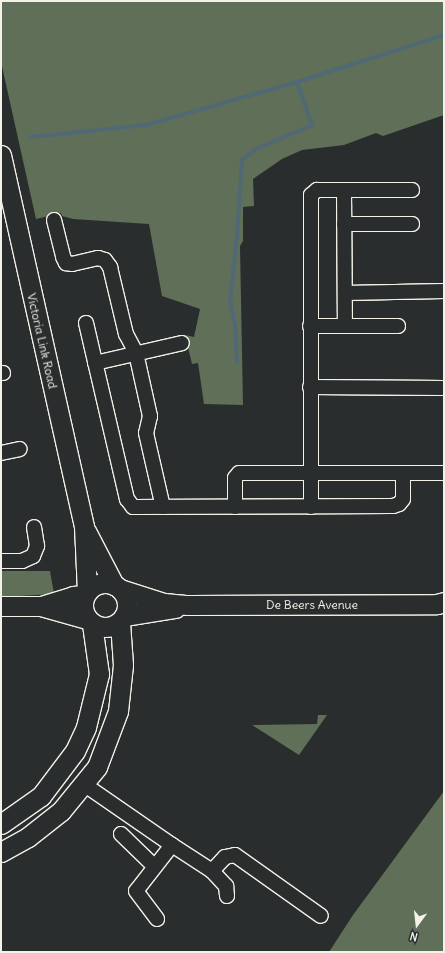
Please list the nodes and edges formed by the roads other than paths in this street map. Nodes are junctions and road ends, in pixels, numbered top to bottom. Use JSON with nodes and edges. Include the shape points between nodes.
{"nodes":[{"id":1,"x":2,"y":160,"type":"edge"},
{"id":2,"x":344,"y":190,"type":"junction"},
{"id":3,"x":412,"y":190,"type":"dead end"},
{"id":4,"x":54,"y":220,"type":"dead end"},
{"id":5,"x":344,"y":224,"type":"junction"},
{"id":6,"x":412,"y":224,"type":"dead end"},
{"id":7,"x":444,"y":291,"type":"edge"},
{"id":8,"x":345,"y":293,"type":"junction"},
{"id":9,"x":86,"y":323,"type":"dead end"},
{"id":10,"x":310,"y":326,"type":"junction"},
{"id":11,"x":345,"y":326,"type":"junction"},
{"id":12,"x":398,"y":326,"type":"dead end"},
{"id":13,"x":182,"y":343,"type":"dead end"},
{"id":14,"x":136,"y":353,"type":"junction"},
{"id":15,"x":95,"y":363,"type":"junction"},
{"id":16,"x":310,"y":387,"type":"junction"},
{"id":17,"x":444,"y":388,"type":"edge"},
{"id":18,"x":20,"y":449,"type":"dead end"},
{"id":19,"x":1,"y":453,"type":"edge"},
{"id":20,"x":311,"y":473,"type":"junction"},
{"id":21,"x":403,"y":473,"type":"junction"},
{"id":22,"x":444,"y":473,"type":"edge"},
{"id":23,"x":163,"y":507,"type":"junction"},
{"id":24,"x":235,"y":507,"type":"junction"},
{"id":25,"x":311,"y":507,"type":"junction"},
{"id":26,"x":84,"y":526,"type":"junction"},
{"id":27,"x":34,"y":527,"type":"dead end"},
{"id":28,"x":1,"y":561,"type":"edge"},
{"id":29,"x":117,"y":587,"type":"junction"},
{"id":30,"x":86,"y":594,"type":"junction"},
{"id":31,"x":188,"y":605,"type":"junction"},
{"id":32,"x":442,"y":605,"type":"edge"},
{"id":33,"x":1,"y":606,"type":"edge"},
{"id":34,"x":42,"y":606,"type":"junction"},
{"id":35,"x":122,"y":619,"type":"junction"},
{"id":36,"x":90,"y":621,"type":"junction"},
{"id":37,"x":85,"y":785,"type":"junction"},
{"id":38,"x":1,"y":824,"type":"edge"},
{"id":39,"x":121,"y":834,"type":"dead end"},
{"id":40,"x":172,"y":845,"type":"junction"},
{"id":41,"x":1,"y":852,"type":"edge"},
{"id":42,"x":155,"y":867,"type":"junction"},
{"id":43,"x":212,"y":871,"type":"junction"},
{"id":44,"x":227,"y":896,"type":"dead end"},
{"id":45,"x":321,"y":916,"type":"dead end"},
{"id":46,"x":157,"y":919,"type":"dead end"}],
"edges":[{"from":1,"to":26,"type":"street","name":"Victoria Link Road"},
{"from":2,"to":3,"type":"street"},
{"from":2,"to":5,"type":"street"},
{"from":2,"to":10,"type":"street","via":[[317,190],[311,195]]},
{"from":4,"to":14,"type":"street","via":[[66,263],[98,258],[108,263],[126,334]]},
{"from":5,"to":6,"type":"street"},
{"from":5,"to":8,"type":"street"},
{"from":7,"to":8,"type":"street"},
{"from":8,"to":11,"type":"street"},
{"from":9,"to":15,"type":"street"},
{"from":10,"to":11,"type":"street"},
{"from":10,"to":16,"type":"street"},
{"from":11,"to":12,"type":"street"},
{"from":13,"to":14,"type":"street"},
{"from":14,"to":15,"type":"street"},
{"from":14,"to":23,"type":"street","via":[[150,416],[146,432]]},
{"from":15,"to":23,"type":"street","via":[[128,503],[133,507]]},
{"from":16,"to":17,"type":"street"},
{"from":16,"to":20,"type":"street"},
{"from":18,"to":19,"type":"street"},
{"from":20,"to":21,"type":"street"},
{"from":20,"to":24,"type":"street","via":[[239,473],[235,478]]},
{"from":20,"to":25,"type":"street"},
{"from":21,"to":22,"type":"street"},
{"from":21,"to":25,"type":"street","via":[[403,500],[396,506]]},
{"from":23,"to":24,"type":"street"},
{"from":24,"to":25,"type":"street"},
{"from":26,"to":29,"type":"street","name":"Victoria Link Road"},
{"from":26,"to":30,"type":"street","name":"Victoria Link Road"},
{"from":27,"to":28,"type":"street","via":[[37,546],[33,556],[22,562]]},
{"from":29,"to":30,"type":"street","via":[[99,584]]},
{"from":29,"to":31,"type":"street","name":"De Beers Avenue","via":[[164,603]]},
{"from":29,"to":35,"type":"street","via":[[126,602]]},
{"from":30,"to":34,"type":"street"},
{"from":30,"to":36,"type":"street","via":[[82,605]]},
{"from":31,"to":32,"type":"street","name":"De Beers Avenue"},
{"from":31,"to":35,"type":"street","name":"De Beers Avenue"},
{"from":33,"to":34,"type":"street"},
{"from":34,"to":36,"type":"street"},
{"from":35,"to":36,"type":"street","via":[[106,628]]},
{"from":35,"to":37,"type":"street","via":[[123,664],[118,711],[97,767]]},
{"from":36,"to":38,"type":"street","via":[[99,674],[86,728],[58,777],[41,796]]},
{"from":37,"to":40,"type":"street"},
{"from":37,"to":41,"type":"street","via":[[47,822]]},
{"from":39,"to":42,"type":"street"},
{"from":40,"to":42,"type":"street"},
{"from":40,"to":43,"type":"street"},
{"from":42,"to":46,"type":"street","via":[[136,891]]},
{"from":43,"to":44,"type":"street","via":[[226,886]]},
{"from":43,"to":45,"type":"street","via":[[225,857],[234,855]]}]}
